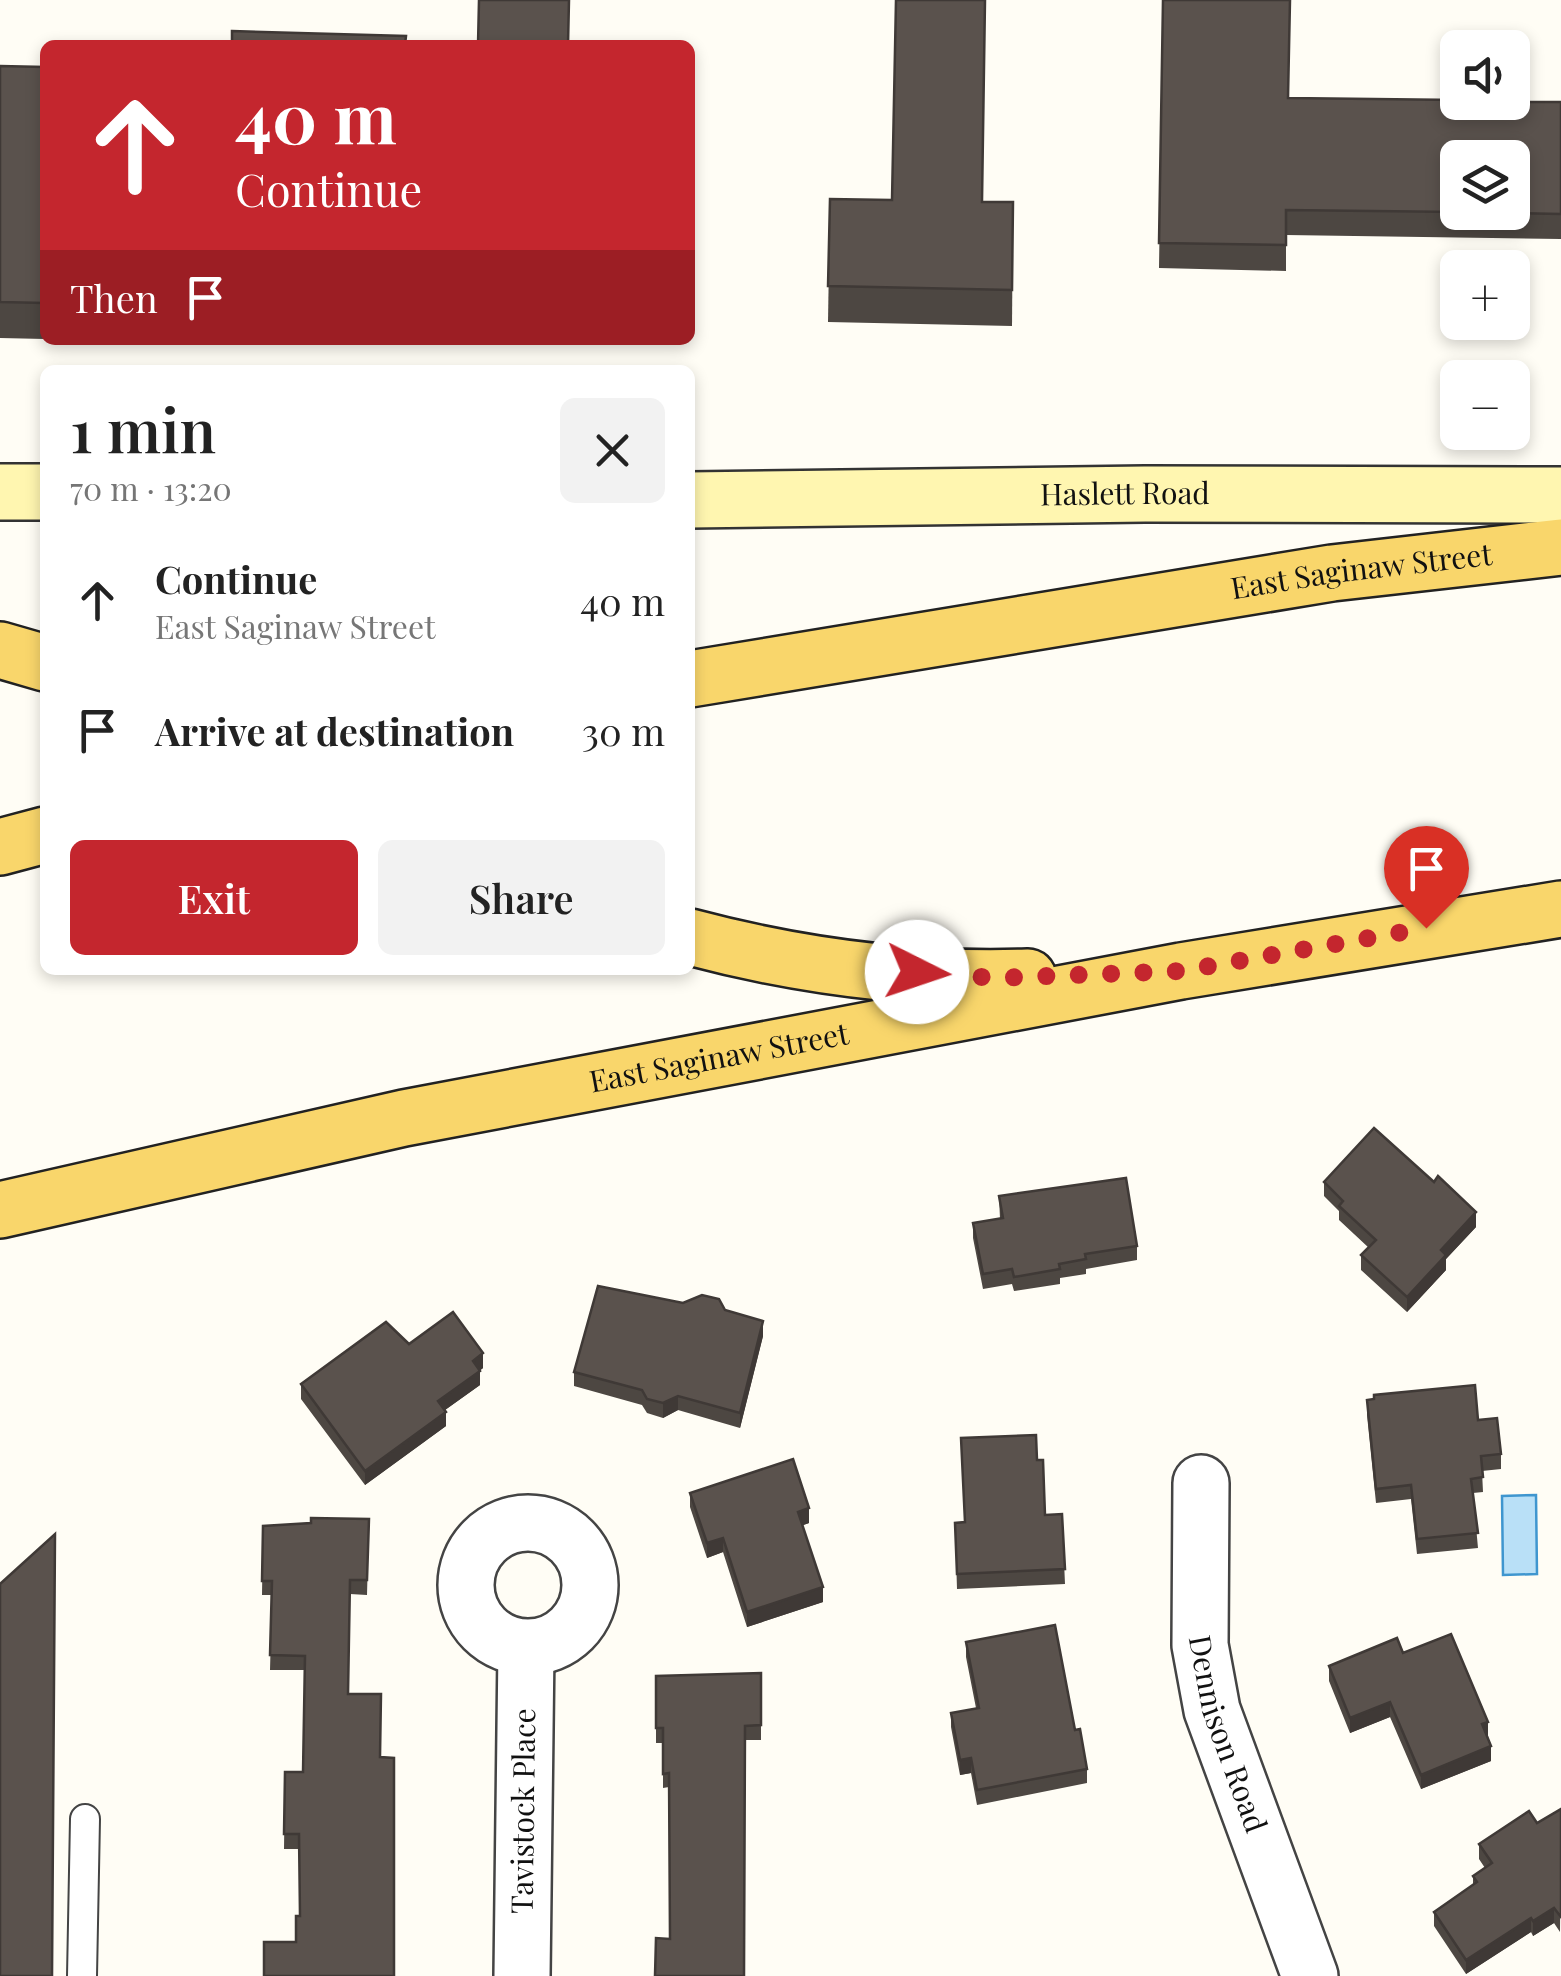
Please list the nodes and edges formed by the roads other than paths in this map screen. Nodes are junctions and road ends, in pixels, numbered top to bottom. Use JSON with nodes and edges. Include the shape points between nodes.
{"nodes":[{"id":1,"x":0,"y":492,"type":"edge"},
{"id":2,"x":40,"y":492,"type":"edge"},
{"id":3,"x":1561,"y":495,"type":"edge"},
{"id":4,"x":695,"y":500,"type":"edge"},
{"id":5,"x":1561,"y":548,"type":"edge"},
{"id":6,"x":0,"y":650,"type":"edge"},
{"id":7,"x":40,"y":662,"type":"edge"},
{"id":8,"x":695,"y":678,"type":"edge"},
{"id":9,"x":40,"y":836,"type":"edge"},
{"id":10,"x":0,"y":847,"type":"edge"},
{"id":11,"x":1561,"y":908,"type":"edge"},
{"id":12,"x":695,"y":938,"type":"edge"},
{"id":13,"x":1181,"y":971,"type":"junction"},
{"id":14,"x":0,"y":1210,"type":"edge"},
{"id":15,"x":1201,"y":1483,"type":"dead end"},
{"id":16,"x":526,"y":1648,"type":"dead end"},
{"id":17,"x":85,"y":1819,"type":"dead end"},
{"id":18,"x":82,"y":1976,"type":"edge"},
{"id":19,"x":522,"y":1976,"type":"edge"},
{"id":20,"x":1310,"y":1976,"type":"edge"}],
"edges":[{"from":1,"to":2,"type":"main road"},
{"from":3,"to":4,"type":"main road","name":"Haslett Road"},
{"from":5,"to":8,"type":"main road","name":"East Saginaw Street","via":[[1332,573]]},
{"from":6,"to":7,"type":"main road"},
{"from":9,"to":10,"type":"main road"},
{"from":11,"to":13,"type":"main road","name":"East Saginaw Street"},
{"from":12,"to":13,"type":"main road","via":[[838,967],[995,978]]},
{"from":13,"to":14,"type":"main road","name":"East Saginaw Street","via":[[404,1118]]},
{"from":15,"to":20,"type":"street","name":"Dennison Road","via":[[1200,1645],[1212,1710]]},
{"from":16,"to":19,"type":"street","name":"Tavistock Place"},
{"from":17,"to":18,"type":"lane"}]}
